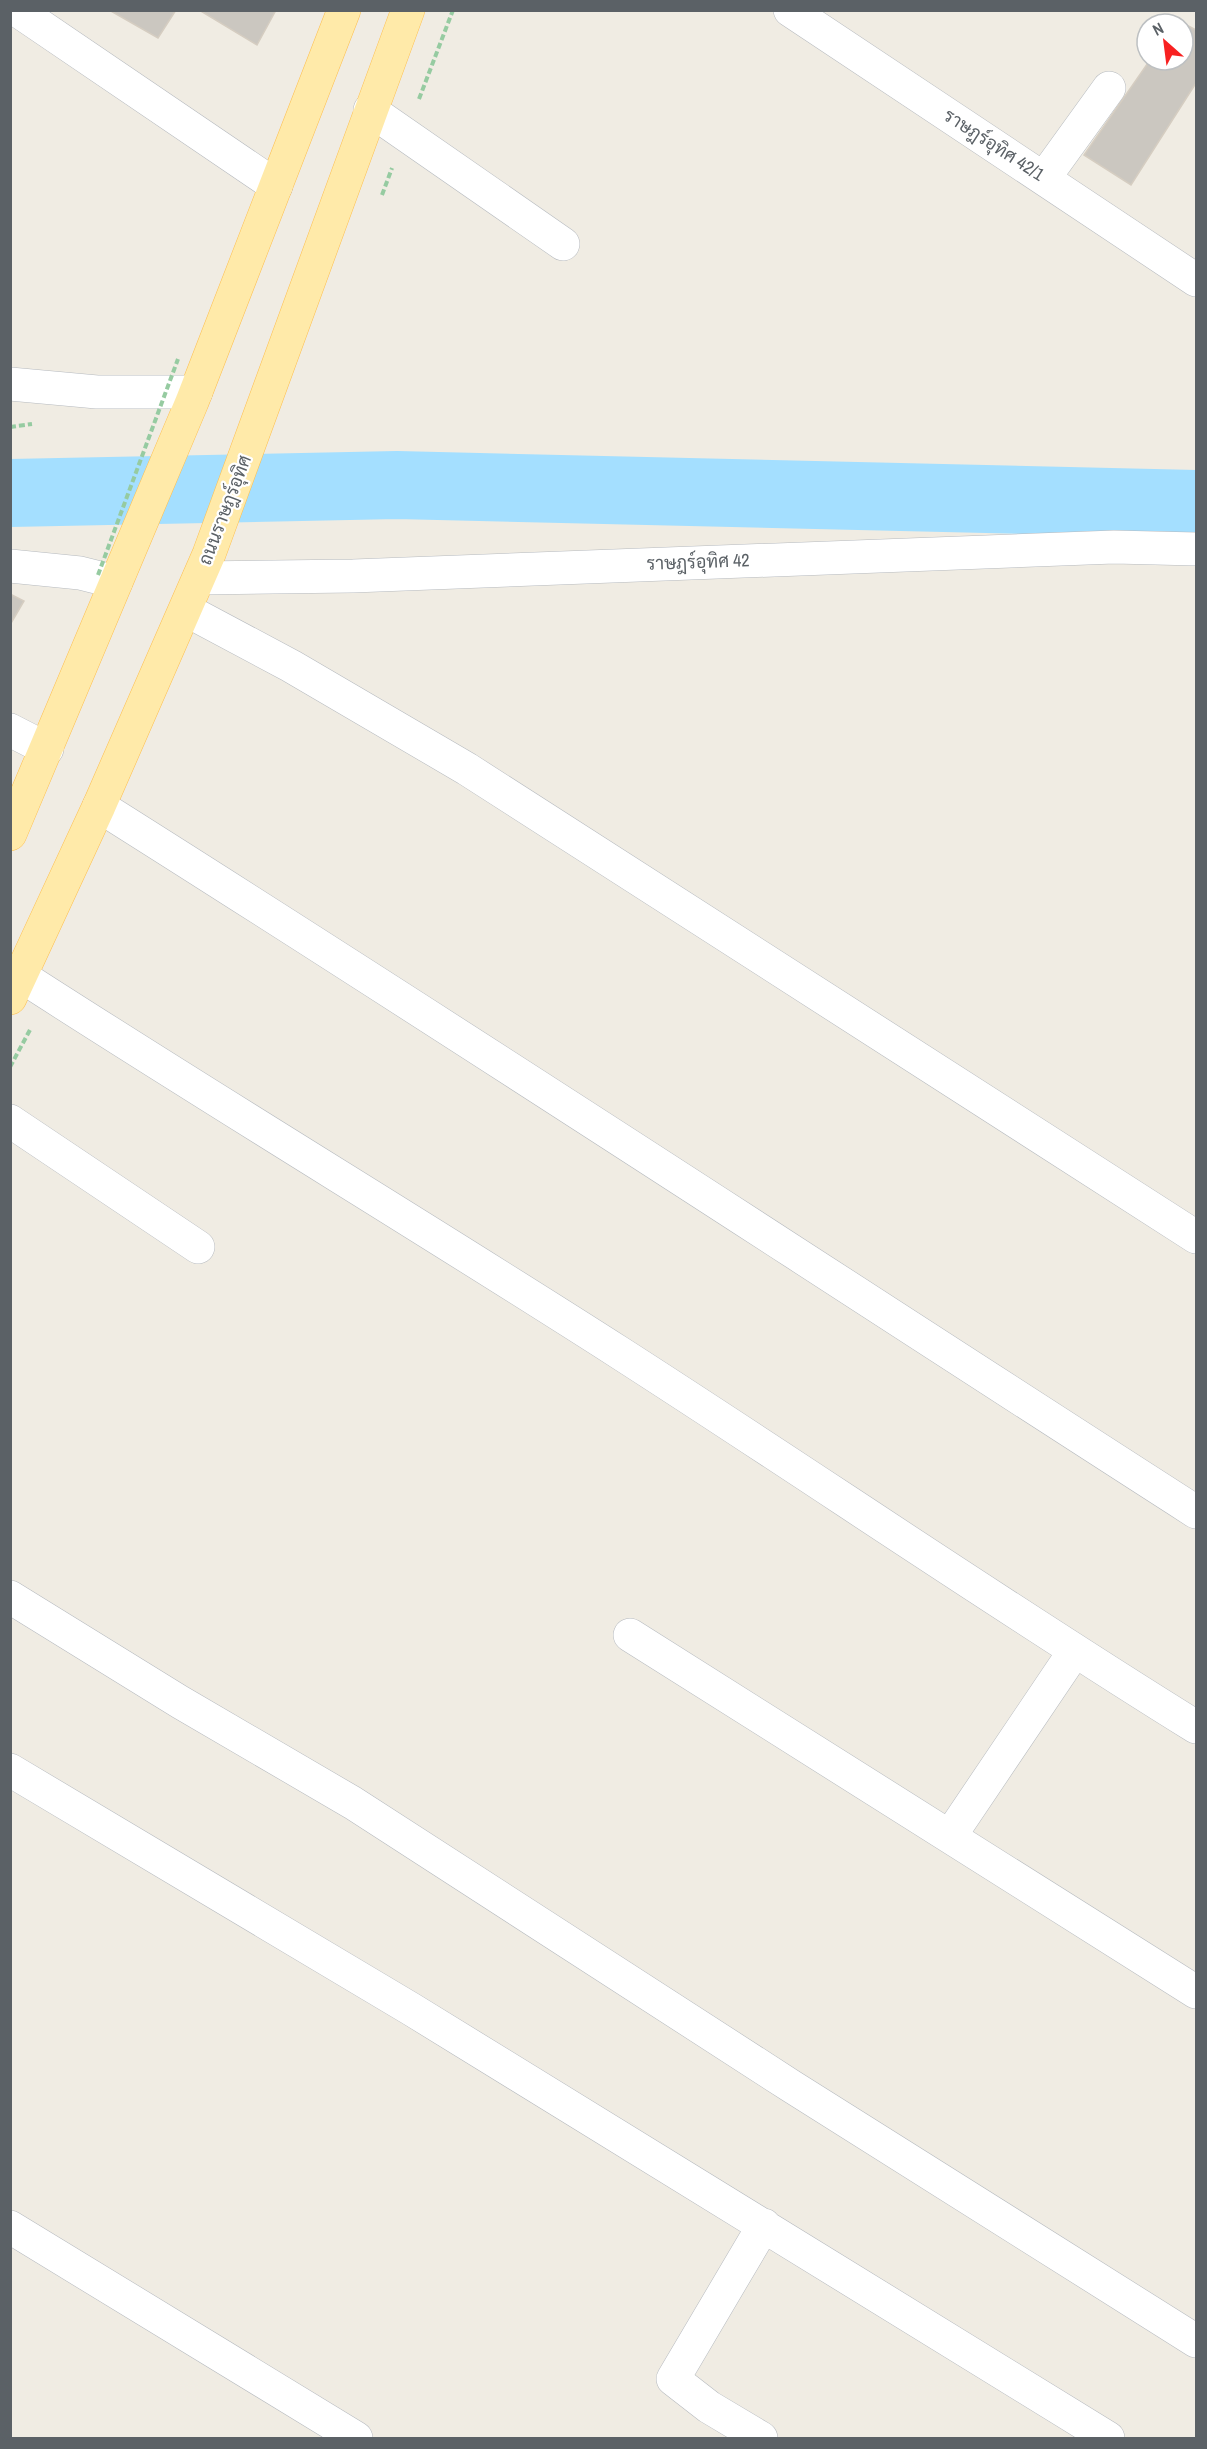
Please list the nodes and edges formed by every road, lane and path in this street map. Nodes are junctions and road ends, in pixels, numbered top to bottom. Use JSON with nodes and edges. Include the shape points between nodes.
{"nodes":[{"id":1,"x":17,"y":10,"type":"edge"},
{"id":2,"x":344,"y":10,"type":"edge"},
{"id":3,"x":408,"y":10,"type":"edge"},
{"id":4,"x":453,"y":10,"type":"edge"},
{"id":5,"x":790,"y":10,"type":"edge"},
{"id":6,"x":1109,"y":88,"type":"dead end"},
{"id":7,"x":370,"y":110,"type":"junction"},
{"id":8,"x":405,"y":135,"type":"junction"},
{"id":9,"x":1044,"y":178,"type":"junction"},
{"id":10,"x":276,"y":186,"type":"junction"},
{"id":11,"x":380,"y":201,"type":"dead end"},
{"id":12,"x":562,"y":244,"type":"dead end"},
{"id":13,"x":1197,"y":280,"type":"edge"},
{"id":14,"x":178,"y":359,"type":"dead end"},
{"id":15,"x":10,"y":384,"type":"edge"},
{"id":16,"x":194,"y":397,"type":"junction"},
{"id":17,"x":1197,"y":549,"type":"edge"},
{"id":18,"x":10,"y":566,"type":"edge"},
{"id":19,"x":204,"y":566,"type":"junction"},
{"id":20,"x":113,"y":572,"type":"junction"},
{"id":21,"x":186,"y":610,"type":"junction"},
{"id":22,"x":10,"y":730,"type":"edge"},
{"id":23,"x":47,"y":749,"type":"junction"},
{"id":24,"x":99,"y":806,"type":"junction"},
{"id":25,"x":10,"y":834,"type":"edge"},
{"id":26,"x":16,"y":987,"type":"edge"},
{"id":27,"x":10,"y":1121,"type":"edge"},
{"id":28,"x":1197,"y":1237,"type":"edge"},
{"id":29,"x":198,"y":1247,"type":"dead end"},
{"id":30,"x":1197,"y":1512,"type":"edge"},
{"id":31,"x":10,"y":1597,"type":"edge"},
{"id":32,"x":630,"y":1635,"type":"dead end"},
{"id":33,"x":1074,"y":1652,"type":"junction"},
{"id":34,"x":1197,"y":1727,"type":"edge"},
{"id":35,"x":10,"y":1770,"type":"edge"},
{"id":36,"x":950,"y":1836,"type":"junction"},
{"id":37,"x":1197,"y":1992,"type":"edge"},
{"id":38,"x":764,"y":2225,"type":"junction"},
{"id":39,"x":10,"y":2227,"type":"edge"},
{"id":40,"x":1197,"y":2341,"type":"edge"},
{"id":41,"x":356,"y":2439,"type":"edge"},
{"id":42,"x":761,"y":2439,"type":"edge"},
{"id":43,"x":1108,"y":2439,"type":"edge"}],
"edges":[{"from":1,"to":10,"type":"street"},
{"from":2,"to":10,"type":"main road"},
{"from":3,"to":7,"type":"main road","name":"ถนนราษฎร์อุทิศ"},
{"from":4,"to":8,"type":"path"},
{"from":5,"to":9,"type":"street","name":"ราษฎร์อุทิศ 42/1"},
{"from":6,"to":9,"type":"street"},
{"from":7,"to":8,"type":"street"},
{"from":7,"to":19,"type":"main road","name":"ถนนราษฎร์อุทิศ"},
{"from":8,"to":11,"type":"path"},
{"from":8,"to":12,"type":"street"},
{"from":9,"to":13,"type":"street","name":"ราษฎร์อุทิศ 42/1"},
{"from":10,"to":16,"type":"main road"},
{"from":14,"to":20,"type":"path","bridge":true},
{"from":15,"to":16,"type":"street"},
{"from":16,"to":20,"type":"main road"},
{"from":17,"to":19,"type":"street","name":"ราษฎร์อุทิศ 42","via":[[1114,547],[353,576]]},
{"from":18,"to":20,"type":"street"},
{"from":19,"to":21,"type":"main road","name":"ถนนราษฎร์อุทิศ"},
{"from":20,"to":23,"type":"main road"},
{"from":21,"to":24,"type":"main road","name":"ถนนราษฎร์อุทิศ"},
{"from":21,"to":28,"type":"street","via":[[467,769]]},
{"from":22,"to":23,"type":"street"},
{"from":23,"to":25,"type":"main road"},
{"from":24,"to":26,"type":"main road","name":"ถนนราษฎร์อุทิศ"},
{"from":24,"to":30,"type":"street","via":[[545,1089]]},
{"from":26,"to":33,"type":"street","via":[[627,1358]]},
{"from":27,"to":29,"type":"street"},
{"from":31,"to":40,"type":"street","via":[[353,1803],[791,2086]]},
{"from":32,"to":36,"type":"street"},
{"from":33,"to":34,"type":"street"},
{"from":33,"to":36,"type":"street"},
{"from":35,"to":38,"type":"street"},
{"from":36,"to":37,"type":"street"},
{"from":38,"to":42,"type":"street","via":[[673,2379]]},
{"from":38,"to":43,"type":"street"},
{"from":39,"to":41,"type":"street"}]}
